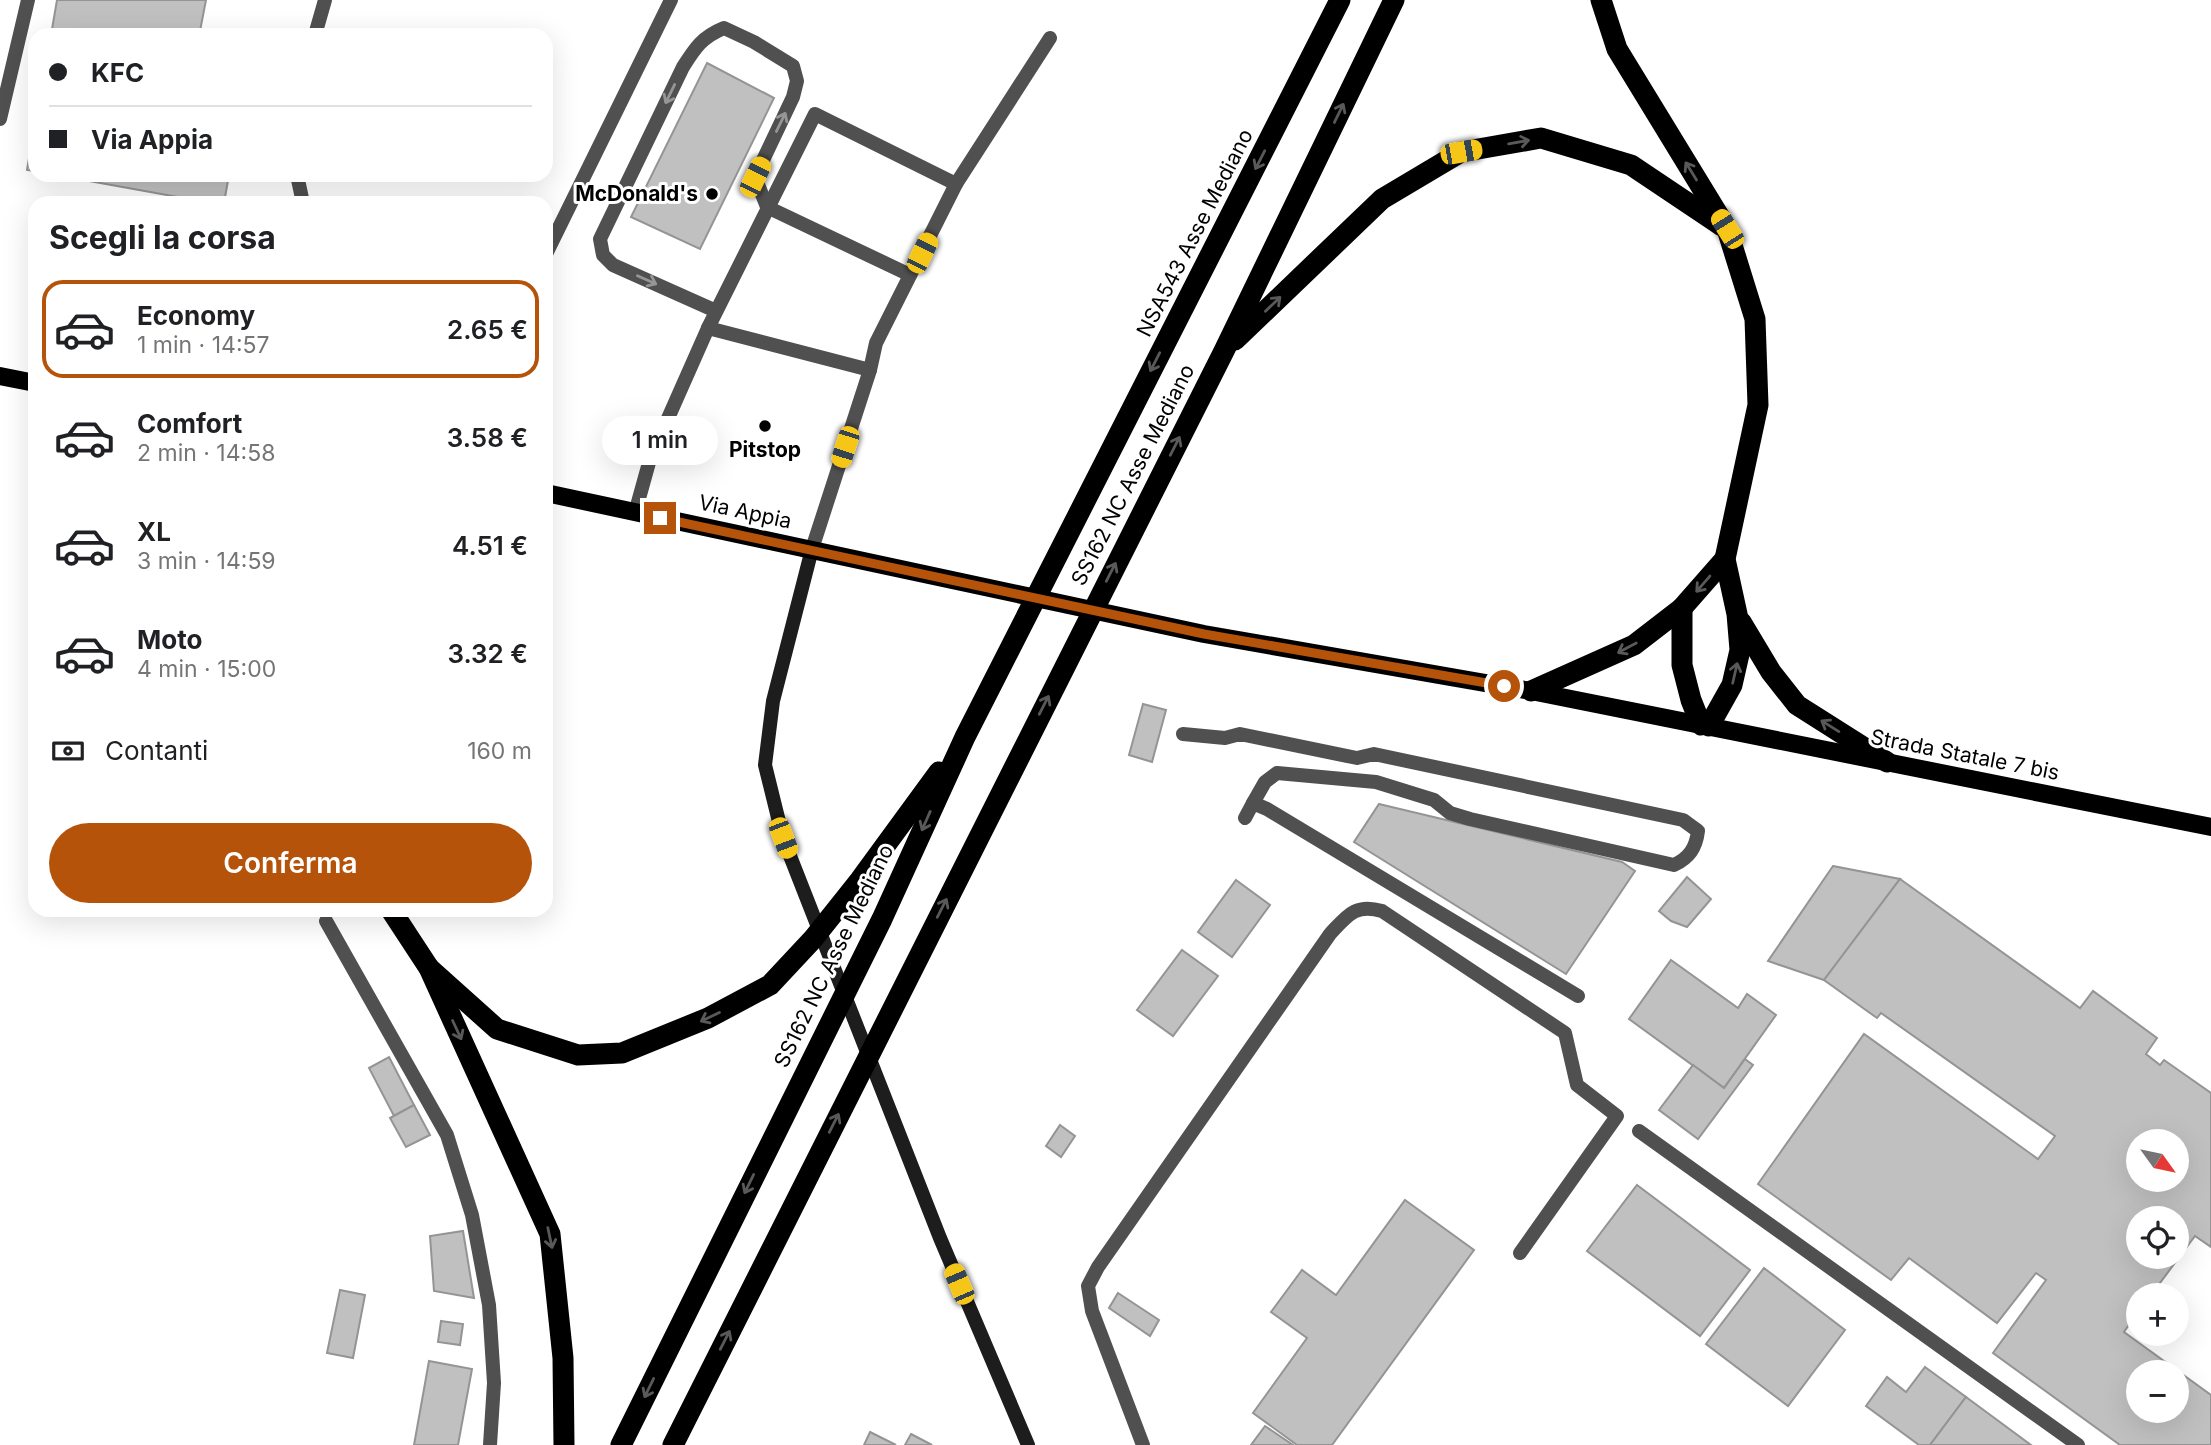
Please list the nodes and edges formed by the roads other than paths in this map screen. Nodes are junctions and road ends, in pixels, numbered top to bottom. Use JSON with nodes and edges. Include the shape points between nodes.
{"nodes":[{"id":1,"x":28,"y":0,"type":"edge"},
{"id":2,"x":325,"y":0,"type":"edge"},
{"id":3,"x":671,"y":0,"type":"edge"},
{"id":4,"x":1340,"y":0,"type":"edge"},
{"id":5,"x":1394,"y":0,"type":"edge"},
{"id":6,"x":1601,"y":0,"type":"edge"},
{"id":7,"x":317,"y":28,"type":"edge"},
{"id":8,"x":1050,"y":38,"type":"dead end"},
{"id":9,"x":0,"y":118,"type":"edge"},
{"id":10,"x":956,"y":184,"type":"junction"},
{"id":11,"x":767,"y":207,"type":"junction"},
{"id":12,"x":1727,"y":229,"type":"junction"},
{"id":13,"x":553,"y":240,"type":"edge"},
{"id":14,"x":910,"y":275,"type":"junction"},
{"id":15,"x":716,"y":311,"type":"junction"},
{"id":16,"x":708,"y":328,"type":"junction"},
{"id":17,"x":1224,"y":351,"type":"junction"},
{"id":18,"x":870,"y":370,"type":"junction"},
{"id":19,"x":0,"y":376,"type":"edge"},
{"id":20,"x":28,"y":382,"type":"edge"},
{"id":21,"x":1091,"y":487,"type":"joint"},
{"id":22,"x":553,"y":495,"type":"edge"},
{"id":23,"x":635,"y":513,"type":"junction"},
{"id":24,"x":812,"y":549,"type":"junction"},
{"id":25,"x":1725,"y":559,"type":"junction"},
{"id":26,"x":1682,"y":608,"type":"junction"},
{"id":27,"x":1737,"y":614,"type":"junction"},
{"id":28,"x":1531,"y":691,"type":"junction"},
{"id":29,"x":1705,"y":725,"type":"junction"},
{"id":30,"x":1184,"y":734,"type":"dead end"},
{"id":31,"x":965,"y":737,"type":"junction"},
{"id":32,"x":1887,"y":762,"type":"junction"},
{"id":33,"x":1254,"y":803,"type":"junction"},
{"id":34,"x":1245,"y":818,"type":"dead end"},
{"id":35,"x":2211,"y":827,"type":"edge"},
{"id":36,"x":396,"y":917,"type":"edge"},
{"id":37,"x":326,"y":921,"type":"dead end"},
{"id":38,"x":429,"y":968,"type":"junction"},
{"id":39,"x":1578,"y":996,"type":"dead end"},
{"id":40,"x":1639,"y":1131,"type":"dead end"},
{"id":41,"x":1520,"y":1252,"type":"dead end"},
{"id":42,"x":490,"y":1445,"type":"edge"},
{"id":43,"x":564,"y":1445,"type":"edge"},
{"id":44,"x":621,"y":1445,"type":"edge"},
{"id":45,"x":673,"y":1445,"type":"edge"},
{"id":46,"x":1028,"y":1445,"type":"edge"},
{"id":47,"x":1143,"y":1445,"type":"edge"},
{"id":48,"x":2078,"y":1445,"type":"edge"}],
"edges":[{"from":1,"to":9,"type":"street"},
{"from":2,"to":7,"type":"street"},
{"from":3,"to":13,"type":"street"},
{"from":4,"to":21,"type":"highway","name":"NSA543 Asse Mediano","one_way":true},
{"from":17,"to":5,"type":"highway","one_way":true},
{"from":12,"to":6,"type":"highway","one_way":true,"via":[[1617,49]]},
{"from":8,"to":10,"type":"street"},
{"from":10,"to":11,"type":"street","via":[[815,114]]},
{"from":10,"to":14,"type":"street"},
{"from":11,"to":14,"type":"street"},
{"from":11,"to":15,"type":"street"},
{"from":11,"to":15,"type":"street","one_way":true,"via":[[755,177],[797,81],[793,66],[724,28],[709,34],[683,67],[600,239],[603,255],[613,265]]},
{"from":17,"to":12,"type":"highway","one_way":true,"via":[[1382,199],[1461,152],[1541,138],[1631,165]]},
{"from":12,"to":25,"type":"highway","via":[[1755,319],[1758,405]]},
{"from":14,"to":18,"type":"street","via":[[876,343]]},
{"from":15,"to":16,"type":"street"},
{"from":16,"to":18,"type":"street"},
{"from":16,"to":23,"type":"street","via":[[650,459]]},
{"from":45,"to":17,"type":"highway","name":"SS162 NC Asse Mediano","one_way":true},
{"from":18,"to":24,"type":"street"},
{"from":19,"to":20,"type":"main road"},
{"from":21,"to":31,"type":"highway","name":"SS162 NC Asse Mediano"},
{"from":22,"to":23,"type":"main road","name":"Via Appia"},
{"from":23,"to":24,"type":"main road","name":"Via Appia"},
{"from":24,"to":28,"type":"main road","name":"Via Appia","via":[[1204,634]]},
{"from":24,"to":46,"type":"street","via":[[773,701],[765,765],[783,838],[940,1238]]},
{"from":25,"to":26,"type":"highway","one_way":true},
{"from":25,"to":27,"type":"highway"},
{"from":26,"to":28,"type":"highway","one_way":true,"via":[[1634,645]]},
{"from":26,"to":29,"type":"highway","via":[[1682,665],[1691,700]]},
{"from":29,"to":27,"type":"highway","one_way":true,"via":[[1732,685],[1740,650]]},
{"from":32,"to":27,"type":"highway","one_way":true,"via":[[1797,705],[1771,672]]},
{"from":28,"to":29,"type":"main road","name":"Strada Statale 7 bis"},
{"from":29,"to":32,"type":"main road","name":"Strada Statale 7 bis"},
{"from":30,"to":33,"type":"street","via":[[1225,738],[1240,734],[1357,758],[1374,754],[1683,820],[1698,831],[1690,855],[1674,865],[1471,820],[1450,813],[1434,800],[1367,781],[1277,773],[1265,782]]},
{"from":31,"to":38,"type":"highway","one_way":true,"via":[[813,939],[770,985],[708,1018],[622,1053],[578,1055],[497,1029]]},
{"from":31,"to":44,"type":"highway","name":"SS162 NC Asse Mediano","one_way":true,"via":[[882,919]]},
{"from":32,"to":35,"type":"main road","name":"Strada Statale 7 bis"},
{"from":33,"to":34,"type":"street"},
{"from":33,"to":39,"type":"street"},
{"from":36,"to":38,"type":"highway"},
{"from":37,"to":42,"type":"street","via":[[447,1135],[472,1215],[489,1318],[494,1383]]},
{"from":38,"to":43,"type":"highway","one_way":true,"via":[[551,1234],[563,1358]]},
{"from":40,"to":48,"type":"street"},
{"from":41,"to":47,"type":"street","via":[[1617,1116],[1577,1085],[1565,1033],[1382,911],[1369,907],[1351,912],[1330,934],[1088,1286],[1092,1311]]}]}
